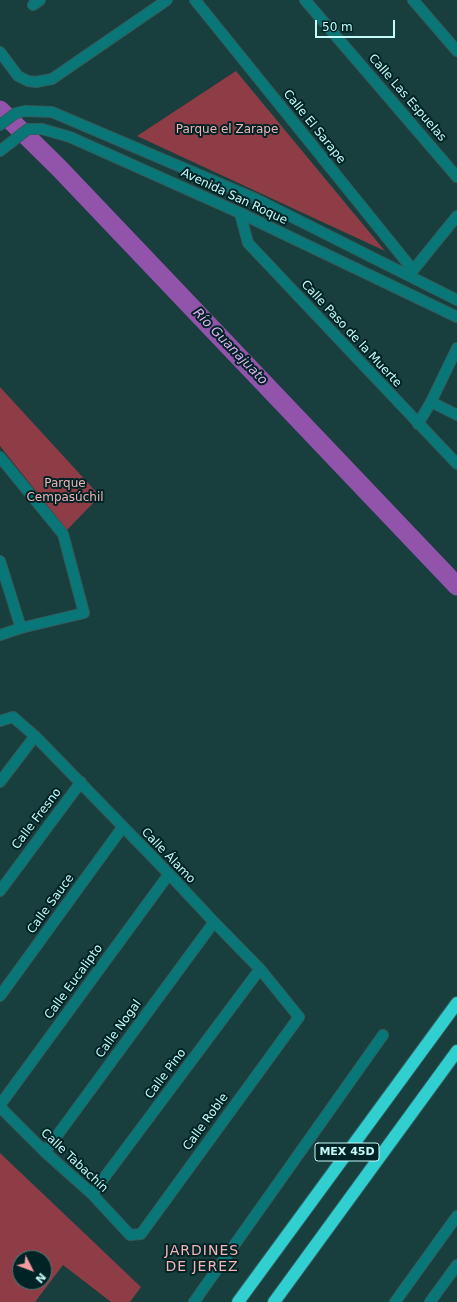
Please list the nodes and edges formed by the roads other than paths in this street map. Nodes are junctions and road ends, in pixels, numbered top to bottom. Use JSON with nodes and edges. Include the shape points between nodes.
{"nodes":[{"id":1,"x":167,"y":0,"type":"edge"},
{"id":2,"x":195,"y":0,"type":"edge"},
{"id":3,"x":305,"y":0,"type":"edge"},
{"id":4,"x":413,"y":0,"type":"edge"},
{"id":5,"x":457,"y":51,"type":"edge"},
{"id":6,"x":0,"y":52,"type":"edge"},
{"id":7,"x":3,"y":60,"type":"edge"},
{"id":8,"x":0,"y":125,"type":"edge"},
{"id":9,"x":1,"y":150,"type":"edge"},
{"id":10,"x":457,"y":177,"type":"edge"},
{"id":11,"x":240,"y":212,"type":"junction"},
{"id":12,"x":457,"y":216,"type":"edge"},
{"id":13,"x":411,"y":273,"type":"junction"},
{"id":14,"x":457,"y":300,"type":"edge"},
{"id":15,"x":457,"y":317,"type":"edge"},
{"id":16,"x":457,"y":348,"type":"edge"},
{"id":17,"x":431,"y":402,"type":"junction"},
{"id":18,"x":457,"y":416,"type":"edge"},
{"id":19,"x":418,"y":424,"type":"junction"},
{"id":20,"x":0,"y":457,"type":"edge"},
{"id":21,"x":457,"y":464,"type":"edge"},
{"id":22,"x":0,"y":561,"type":"edge"},
{"id":23,"x":21,"y":628,"type":"junction"},
{"id":24,"x":0,"y":635,"type":"edge"},
{"id":25,"x":0,"y":722,"type":"edge"},
{"id":26,"x":35,"y":736,"type":"junction"},
{"id":27,"x":0,"y":782,"type":"edge"},
{"id":28,"x":81,"y":782,"type":"junction"},
{"id":29,"x":122,"y":828,"type":"junction"},
{"id":30,"x":169,"y":874,"type":"junction"},
{"id":31,"x":0,"y":891,"type":"edge"},
{"id":32,"x":214,"y":922,"type":"junction"},
{"id":33,"x":260,"y":969,"type":"junction"},
{"id":34,"x":0,"y":996,"type":"edge"},
{"id":35,"x":457,"y":1003,"type":"edge"},
{"id":36,"x":299,"y":1017,"type":"joint"},
{"id":37,"x":383,"y":1035,"type":"dead end"},
{"id":38,"x":457,"y":1051,"type":"edge"},
{"id":39,"x":0,"y":1106,"type":"edge"},
{"id":40,"x":44,"y":1152,"type":"junction"},
{"id":41,"x":92,"y":1194,"type":"junction"},
{"id":42,"x":457,"y":1216,"type":"edge"},
{"id":43,"x":130,"y":1235,"type":"joint"},
{"id":44,"x":457,"y":1265,"type":"edge"},
{"id":45,"x":194,"y":1302,"type":"edge"},
{"id":46,"x":238,"y":1302,"type":"edge"},
{"id":47,"x":274,"y":1302,"type":"edge"},
{"id":48,"x":396,"y":1302,"type":"edge"},
{"id":49,"x":430,"y":1302,"type":"edge"}],
"edges":[{"from":1,"to":7,"type":"street","via":[[52,79],[28,81],[18,76]]},
{"from":2,"to":13,"type":"street","name":"Calle El Sarape"},
{"from":3,"to":10,"type":"street","name":"Calle Las Espuelas"},
{"from":4,"to":5,"type":"street"},
{"from":6,"to":7,"type":"street"},
{"from":8,"to":13,"type":"street","name":"Avenida San Roque","via":[[16,112],[52,112],[256,199]]},
{"from":9,"to":11,"type":"street","name":"Avenida San Roque","via":[[28,129],[42,129],[70,137]]},
{"from":11,"to":15,"type":"street","name":"Avenida San Roque"},
{"from":11,"to":19,"type":"street","name":"Calle Paso de la Muerte","via":[[248,243]]},
{"from":12,"to":13,"type":"street"},
{"from":13,"to":14,"type":"street","name":"Avenida San Roque"},
{"from":16,"to":17,"type":"street"},
{"from":17,"to":18,"type":"street"},
{"from":17,"to":19,"type":"street"},
{"from":19,"to":21,"type":"street","name":"Calle Paso de la Muerte"},
{"from":20,"to":23,"type":"street","via":[[63,534],[84,613]]},
{"from":22,"to":23,"type":"street"},
{"from":23,"to":24,"type":"street"},
{"from":25,"to":26,"type":"street","name":"Calle Álamo","via":[[14,717]]},
{"from":26,"to":27,"type":"street"},
{"from":26,"to":28,"type":"street","name":"Calle Álamo"},
{"from":28,"to":29,"type":"street","name":"Calle Álamo"},
{"from":28,"to":31,"type":"street","name":"Calle Fresno"},
{"from":29,"to":30,"type":"street","name":"Calle Álamo"},
{"from":29,"to":34,"type":"street","name":"Calle Sauce"},
{"from":30,"to":32,"type":"street","name":"Calle Álamo"},
{"from":30,"to":39,"type":"street","name":"Calle Eucalipto"},
{"from":32,"to":33,"type":"street","name":"Calle Álamo"},
{"from":32,"to":40,"type":"street","name":"Calle Nogal"},
{"from":33,"to":36,"type":"street","name":"Calle Álamo"},
{"from":33,"to":41,"type":"street","name":"Calle Pino"},
{"from":35,"to":46,"type":"highway","number":"MEX 45D"},
{"from":36,"to":43,"type":"street","name":"Calle Roble","via":[[141,1234]]},
{"from":37,"to":45,"type":"street"},
{"from":38,"to":47,"type":"highway","number":"MEX 45D"},
{"from":39,"to":40,"type":"street","name":"Calle Tabachín"},
{"from":40,"to":41,"type":"street","name":"Calle Tabachín"},
{"from":41,"to":43,"type":"street","name":"Calle Tabachín"},
{"from":42,"to":48,"type":"street"},
{"from":44,"to":49,"type":"street"}]}
